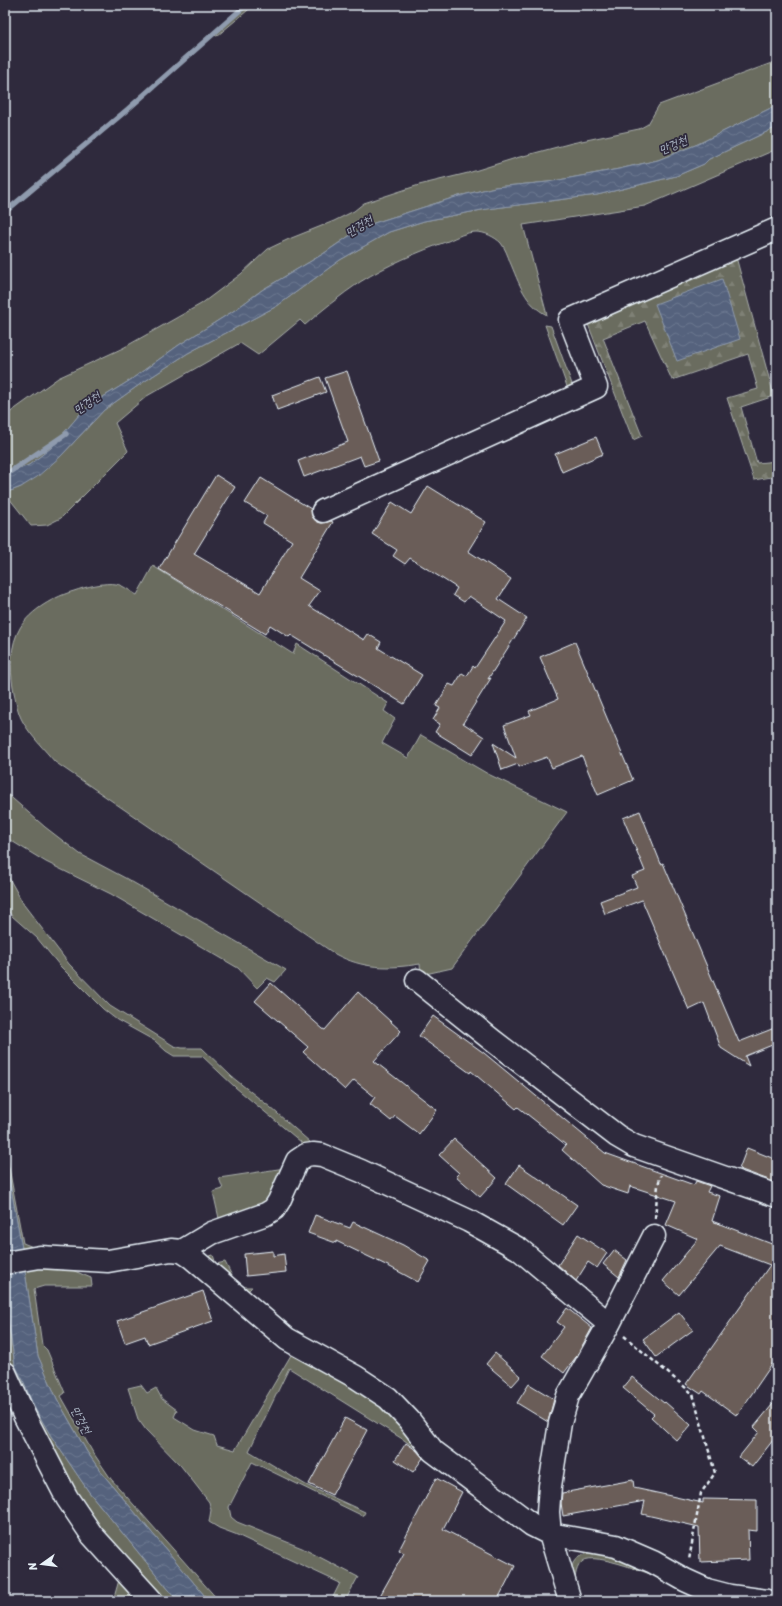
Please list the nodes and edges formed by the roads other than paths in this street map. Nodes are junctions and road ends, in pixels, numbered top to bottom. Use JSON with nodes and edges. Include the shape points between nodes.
{"nodes":[{"id":1,"x":777,"y":229,"type":"edge"},
{"id":2,"x":323,"y":511,"type":"dead end"},
{"id":3,"x":417,"y":980,"type":"dead end"},
{"id":4,"x":777,"y":1196,"type":"edge"},
{"id":5,"x":654,"y":1236,"type":"road end"},
{"id":6,"x":182,"y":1251,"type":"junction"},
{"id":7,"x":5,"y":1263,"type":"edge"},
{"id":8,"x":609,"y":1324,"type":"junction"},
{"id":9,"x":5,"y":1373,"type":"edge"},
{"id":10,"x":550,"y":1534,"type":"junction"},
{"id":11,"x":152,"y":1601,"type":"edge"},
{"id":12,"x":570,"y":1601,"type":"edge"},
{"id":13,"x":767,"y":1601,"type":"edge"}],
"edges":[{"from":1,"to":2,"type":"street","via":[[570,320],[596,387]]},
{"from":3,"to":4,"type":"street","via":[[608,1130],[634,1146]]},
{"from":5,"to":8,"type":"street"},
{"from":6,"to":7,"type":"street","via":[[171,1250],[108,1262],[40,1257]]},
{"from":6,"to":8,"type":"street","via":[[212,1233],[274,1209],[297,1161],[306,1155],[318,1155],[361,1171],[469,1221],[520,1249]]},
{"from":6,"to":10,"type":"street","via":[[287,1339],[388,1398],[433,1451],[532,1525]]},
{"from":8,"to":10,"type":"street","via":[[568,1396],[560,1423],[549,1499]]},
{"from":9,"to":11,"type":"street","via":[[24,1417],[67,1498],[92,1535]]},
{"from":10,"to":12,"type":"street"},
{"from":10,"to":13,"type":"street","via":[[616,1546],[707,1590]]}]}
